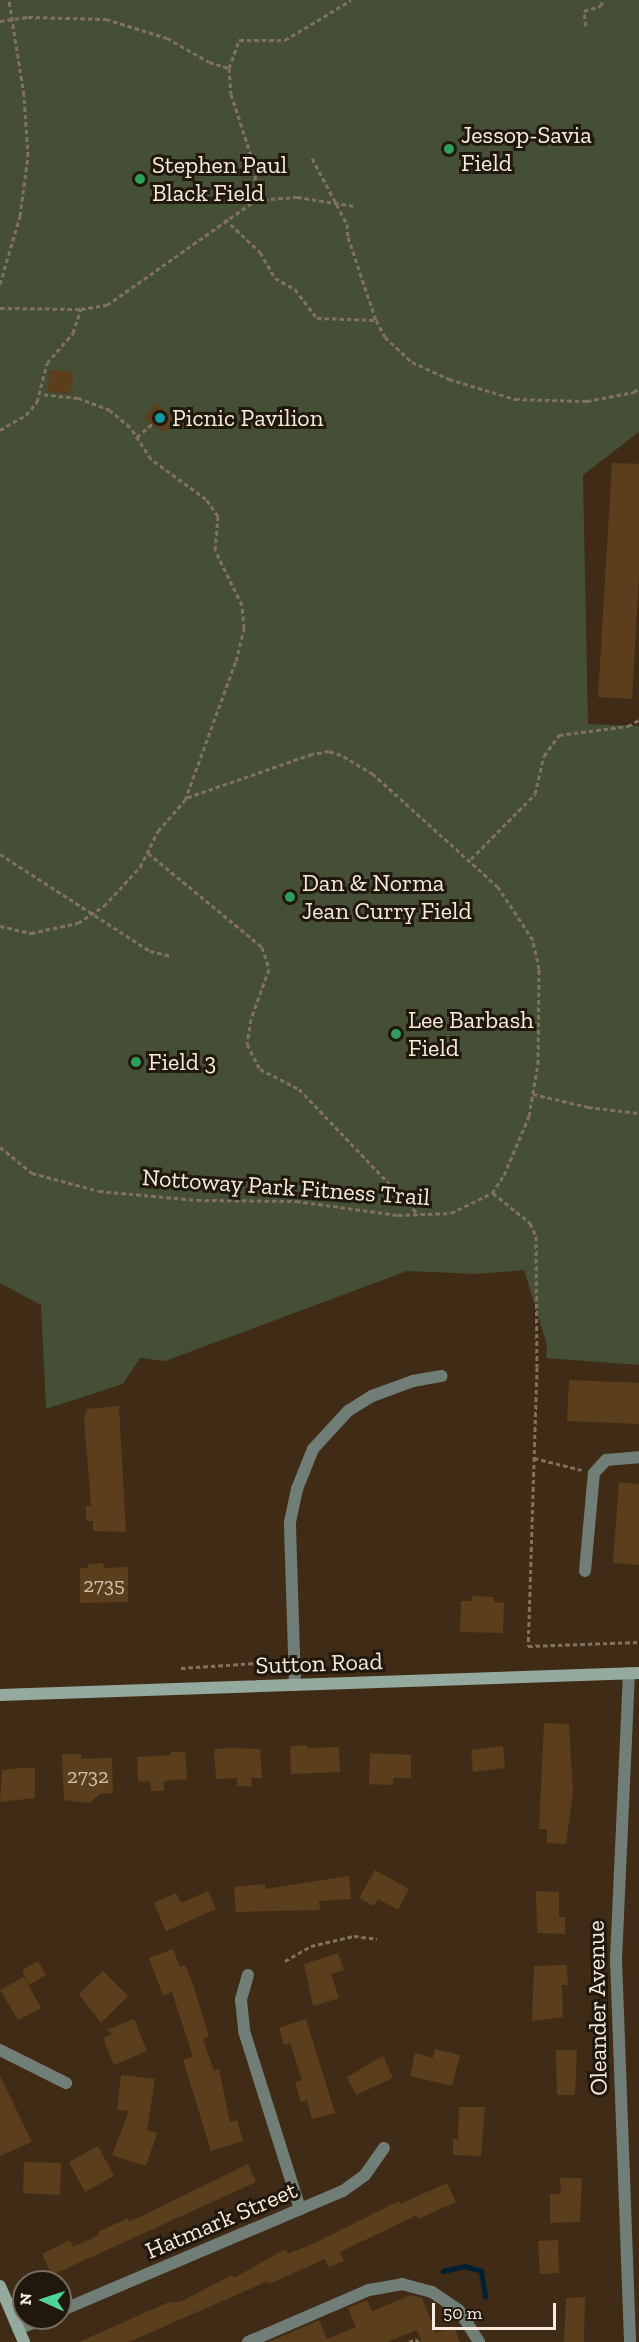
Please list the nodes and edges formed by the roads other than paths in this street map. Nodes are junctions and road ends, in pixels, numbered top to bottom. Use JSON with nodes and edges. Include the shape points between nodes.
{"nodes":[{"id":1,"x":442,"y":1376,"type":"dead end"},
{"id":2,"x":639,"y":1456,"type":"edge"},
{"id":3,"x":585,"y":1571,"type":"dead end"},
{"id":4,"x":634,"y":1673,"type":"edge"},
{"id":5,"x":295,"y":1685,"type":"junction"},
{"id":6,"x":0,"y":1695,"type":"edge"},
{"id":7,"x":248,"y":1975,"type":"dead end"},
{"id":8,"x":0,"y":2050,"type":"edge"},
{"id":9,"x":66,"y":2083,"type":"dead end"},
{"id":10,"x":384,"y":2148,"type":"dead end"},
{"id":11,"x":300,"y":2209,"type":"junction"},
{"id":12,"x":0,"y":2286,"type":"edge"},
{"id":13,"x":72,"y":2307,"type":"edge"},
{"id":14,"x":12,"y":2315,"type":"edge"},
{"id":15,"x":248,"y":2342,"type":"edge"},
{"id":16,"x":479,"y":2342,"type":"edge"},
{"id":17,"x":630,"y":2342,"type":"edge"}],
"edges":[{"from":1,"to":5,"type":"street","via":[[372,1396],[348,1411],[313,1449],[297,1489],[290,1522]]},
{"from":2,"to":3,"type":"street","via":[[606,1460],[594,1473]]},
{"from":4,"to":5,"type":"street","name":"Sutton Road"},
{"from":4,"to":17,"type":"street","name":"Oleander Avenue","via":[[616,1959]]},
{"from":5,"to":6,"type":"street","name":"Sutton Road"},
{"from":7,"to":11,"type":"street","via":[[241,2000],[244,2031]]},
{"from":8,"to":9,"type":"street"},
{"from":10,"to":11,"type":"street","name":"Hatmark Street","via":[[354,2184]]},
{"from":11,"to":13,"type":"street","name":"Hatmark Street"},
{"from":12,"to":14,"type":"street"},
{"from":15,"to":16,"type":"street","via":[[369,2290],[402,2284],[432,2292],[459,2310]]}]}
